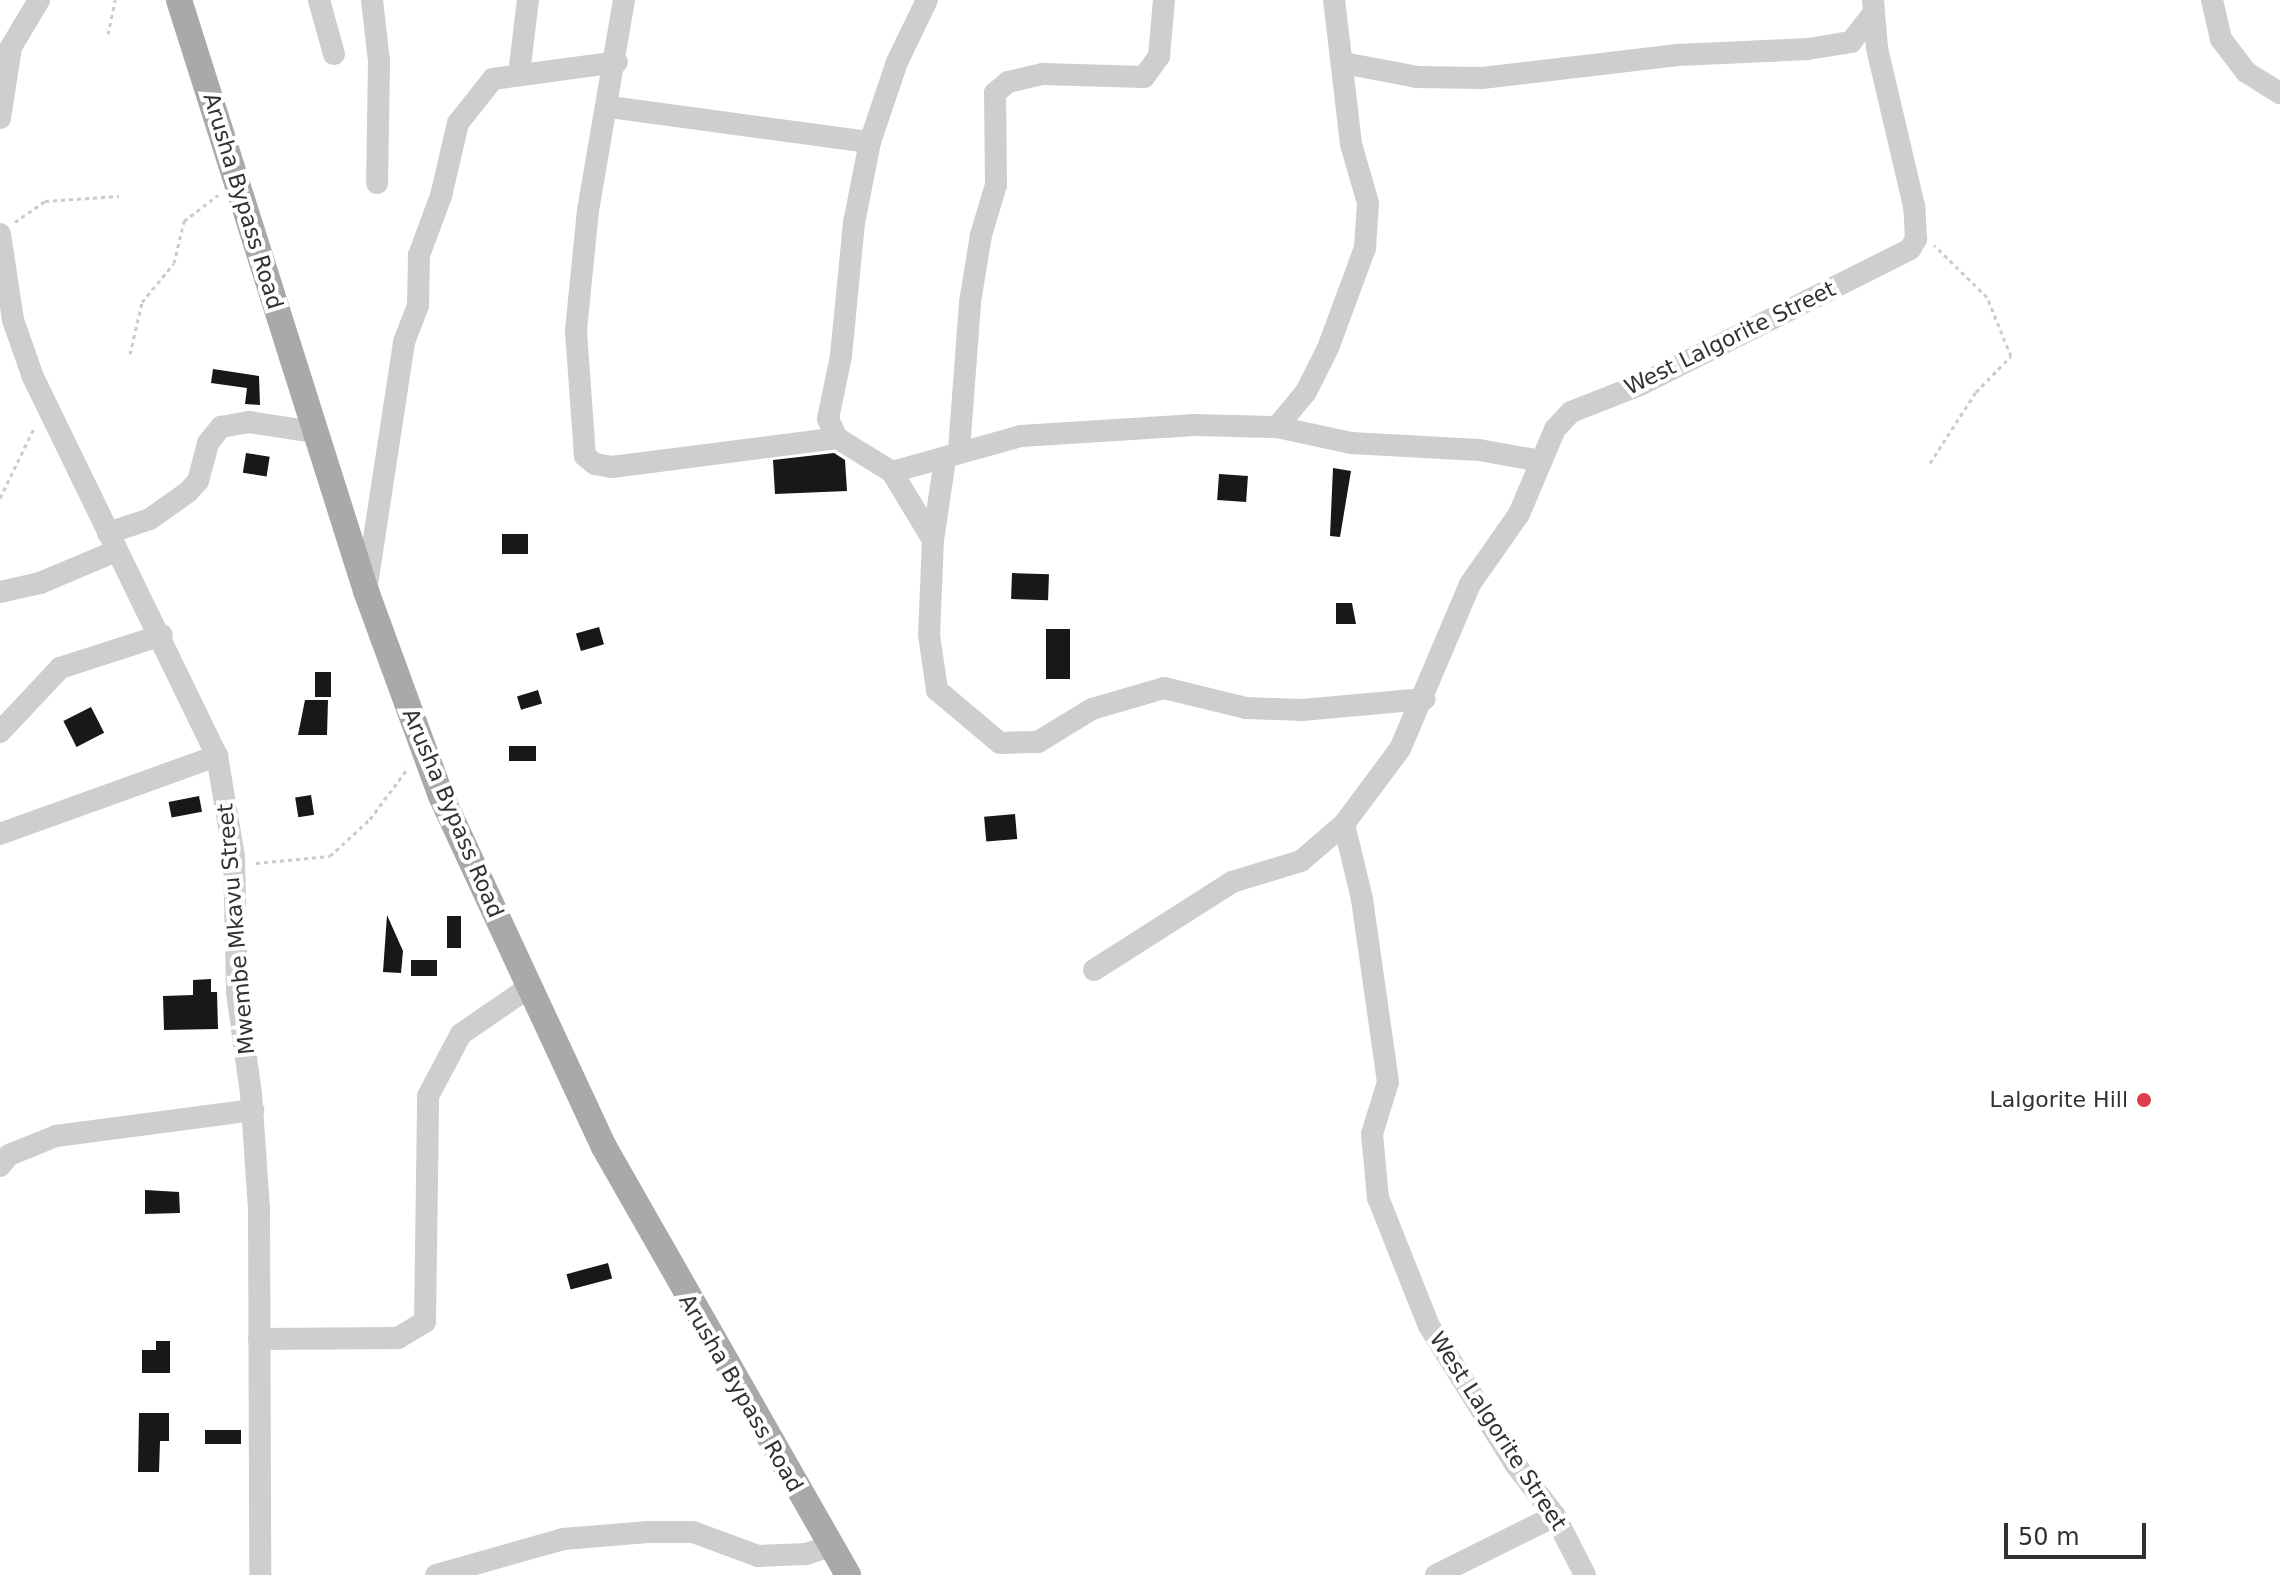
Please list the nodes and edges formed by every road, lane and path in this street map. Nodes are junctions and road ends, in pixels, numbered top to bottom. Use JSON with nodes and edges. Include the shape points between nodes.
{"nodes":[{"id":1,"x":39,"y":0,"type":"edge"},
{"id":2,"x":115,"y":0,"type":"edge"},
{"id":3,"x":179,"y":0,"type":"edge"},
{"id":4,"x":319,"y":0,"type":"edge"},
{"id":5,"x":372,"y":0,"type":"edge"},
{"id":6,"x":528,"y":0,"type":"edge"},
{"id":7,"x":624,"y":0,"type":"edge"},
{"id":8,"x":927,"y":0,"type":"edge"},
{"id":9,"x":1164,"y":0,"type":"edge"},
{"id":10,"x":1334,"y":0,"type":"edge"},
{"id":11,"x":2212,"y":0,"type":"edge"},
{"id":12,"x":1873,"y":7,"type":"edge"},
{"id":13,"x":108,"y":34,"type":"dead end"},
{"id":14,"x":334,"y":54,"type":"dead end"},
{"id":15,"x":617,"y":62,"type":"junction"},
{"id":16,"x":1343,"y":63,"type":"junction"},
{"id":17,"x":519,"y":74,"type":"junction"},
{"id":18,"x":2280,"y":93,"type":"edge"},
{"id":19,"x":610,"y":107,"type":"junction"},
{"id":20,"x":0,"y":118,"type":"edge"},
{"id":21,"x":870,"y":142,"type":"junction"},
{"id":22,"x":236,"y":173,"type":"junction"},
{"id":23,"x":377,"y":183,"type":"dead end"},
{"id":24,"x":119,"y":196,"type":"dead end"},
{"id":25,"x":6,"y":229,"type":"edge"},
{"id":26,"x":1916,"y":239,"type":"junction"},
{"id":27,"x":6,"y":322,"type":"edge"},
{"id":28,"x":130,"y":354,"type":"dead end"},
{"id":29,"x":46,"y":403,"type":"junction"},
{"id":30,"x":1277,"y":427,"type":"junction"},
{"id":31,"x":315,"y":432,"type":"junction"},
{"id":32,"x":837,"y":438,"type":"junction"},
{"id":33,"x":952,"y":455,"type":"junction"},
{"id":34,"x":1541,"y":461,"type":"junction"},
{"id":35,"x":1930,"y":463,"type":"dead end"},
{"id":36,"x":892,"y":472,"type":"junction"},
{"id":37,"x":0,"y":498,"type":"edge"},
{"id":38,"x":933,"y":540,"type":"junction"},
{"id":39,"x":112,"y":542,"type":"junction"},
{"id":40,"x":366,"y":591,"type":"junction"},
{"id":41,"x":0,"y":592,"type":"edge"},
{"id":42,"x":162,"y":635,"type":"junction"},
{"id":43,"x":1425,"y":699,"type":"junction"},
{"id":44,"x":0,"y":732,"type":"edge"},
{"id":45,"x":422,"y":749,"type":"junction"},
{"id":46,"x":217,"y":756,"type":"junction"},
{"id":47,"x":1344,"y":824,"type":"junction"},
{"id":48,"x":0,"y":834,"type":"edge"},
{"id":49,"x":234,"y":865,"type":"junction"},
{"id":50,"x":1094,"y":970,"type":"dead end"},
{"id":51,"x":528,"y":988,"type":"junction"},
{"id":52,"x":253,"y":1110,"type":"junction"},
{"id":53,"x":0,"y":1166,"type":"edge"},
{"id":54,"x":259,"y":1339,"type":"junction"},
{"id":55,"x":1555,"y":1516,"type":"junction"},
{"id":56,"x":830,"y":1546,"type":"junction"},
{"id":57,"x":502,"y":1565,"type":"edge"},
{"id":58,"x":260,"y":1575,"type":"edge"},
{"id":59,"x":436,"y":1575,"type":"edge"},
{"id":60,"x":848,"y":1575,"type":"edge"},
{"id":61,"x":1436,"y":1575,"type":"edge"},
{"id":62,"x":1585,"y":1575,"type":"edge"}],
"edges":[{"from":1,"to":20,"type":"street","via":[[11,47]]},
{"from":2,"to":13,"type":"path"},
{"from":3,"to":22,"type":"main road","name":"Arusha Bypass Road"},
{"from":4,"to":14,"type":"street"},
{"from":5,"to":23,"type":"street","via":[[379,61]]},
{"from":6,"to":17,"type":"street"},
{"from":7,"to":15,"type":"street"},
{"from":8,"to":21,"type":"street","via":[[897,62]]},
{"from":9,"to":33,"type":"street","via":[[1159,56],[1144,77],[1043,74],[1008,82],[995,93],[996,185],[970,302]]},
{"from":10,"to":16,"type":"street"},
{"from":11,"to":18,"type":"street","via":[[2221,39],[2246,72]]},
{"from":12,"to":16,"type":"street","via":[[1851,42],[1808,49],[1678,55],[1482,78],[1417,77]]},
{"from":12,"to":26,"type":"street","via":[[1914,206]]},
{"from":15,"to":17,"type":"street"},
{"from":15,"to":19,"type":"street"},
{"from":16,"to":30,"type":"street","via":[[1351,144],[1368,203],[1365,248],[1328,348],[1306,392]]},
{"from":17,"to":40,"type":"street","via":[[493,79],[482,89],[452,139],[441,196],[419,255],[418,306],[404,342]]},
{"from":19,"to":21,"type":"street"},
{"from":19,"to":32,"type":"street","via":[[588,210],[576,331],[585,456],[612,467]]},
{"from":21,"to":32,"type":"street","via":[[828,419]]},
{"from":22,"to":28,"type":"path","via":[[221,193],[184,221],[174,263],[142,302]]},
{"from":22,"to":31,"type":"main road","name":"Arusha Bypass Road"},
{"from":24,"to":25,"type":"path","via":[[45,201]]},
{"from":25,"to":27,"type":"street","name":"Mwembe Mkavu Street"},
{"from":26,"to":34,"type":"street","name":"West Lalgorite Street","via":[[1900,257],[1642,384],[1571,412],[1555,429]]},
{"from":26,"to":35,"type":"path","via":[[1929,240],[1987,297],[2011,356],[1976,392]]},
{"from":27,"to":29,"type":"street","name":"Mwembe Mkavu Street"},
{"from":29,"to":37,"type":"path"},
{"from":29,"to":39,"type":"street","name":"Mwembe Mkavu Street"},
{"from":30,"to":33,"type":"street","via":[[1054,432]]},
{"from":30,"to":34,"type":"street","via":[[1351,443],[1479,450]]},
{"from":31,"to":39,"type":"street","via":[[249,422],[221,427],[208,443],[198,481],[188,492]]},
{"from":31,"to":40,"type":"main road","name":"Arusha Bypass Road"},
{"from":32,"to":36,"type":"street"},
{"from":33,"to":36,"type":"street"},
{"from":33,"to":38,"type":"street"},
{"from":34,"to":43,"type":"street","name":"West Lalgorite Street","via":[[1519,514],[1470,584]]},
{"from":36,"to":38,"type":"street"},
{"from":38,"to":43,"type":"street","via":[[929,635],[937,690],[1000,743],[1038,742],[1092,709],[1164,688],[1246,708],[1302,710]]},
{"from":39,"to":41,"type":"street","via":[[40,583]]},
{"from":39,"to":42,"type":"street","name":"Mwembe Mkavu Street"},
{"from":40,"to":45,"type":"main road","name":"Arusha Bypass Road"},
{"from":42,"to":44,"type":"street","via":[[60,668]]},
{"from":42,"to":46,"type":"street","name":"Mwembe Mkavu Street"},
{"from":43,"to":47,"type":"street","name":"West Lalgorite Street","via":[[1384,777]]},
{"from":45,"to":49,"type":"path","via":[[370,819],[330,856]]},
{"from":45,"to":51,"type":"main road","name":"Arusha Bypass Road"},
{"from":46,"to":48,"type":"street"},
{"from":46,"to":49,"type":"street","name":"Mwembe Mkavu Street"},
{"from":47,"to":50,"type":"street","via":[[1301,861],[1232,882]]},
{"from":47,"to":55,"type":"street","name":"West Lalgorite Street","via":[[1362,899],[1388,1082],[1372,1134],[1378,1198],[1429,1326],[1515,1464]]},
{"from":49,"to":52,"type":"street","name":"Mwembe Mkavu Street","via":[[237,992]]},
{"from":51,"to":54,"type":"street","via":[[461,1034],[428,1096],[425,1322],[398,1338]]},
{"from":51,"to":56,"type":"main road","name":"Arusha Bypass Road","via":[[604,1147]]},
{"from":52,"to":53,"type":"street","via":[[56,1136],[9,1155]]},
{"from":52,"to":54,"type":"street","name":"Mwembe Mkavu Street"},
{"from":54,"to":58,"type":"street","name":"Mwembe Mkavu Street"},
{"from":55,"to":61,"type":"street"},
{"from":55,"to":62,"type":"street","name":"West Lalgorite Street"},
{"from":56,"to":57,"type":"street","via":[[806,1554],[758,1556],[693,1532],[648,1532],[563,1539]]},
{"from":56,"to":60,"type":"main road","name":"Arusha Bypass Road"},
{"from":57,"to":59,"type":"street"}]}
